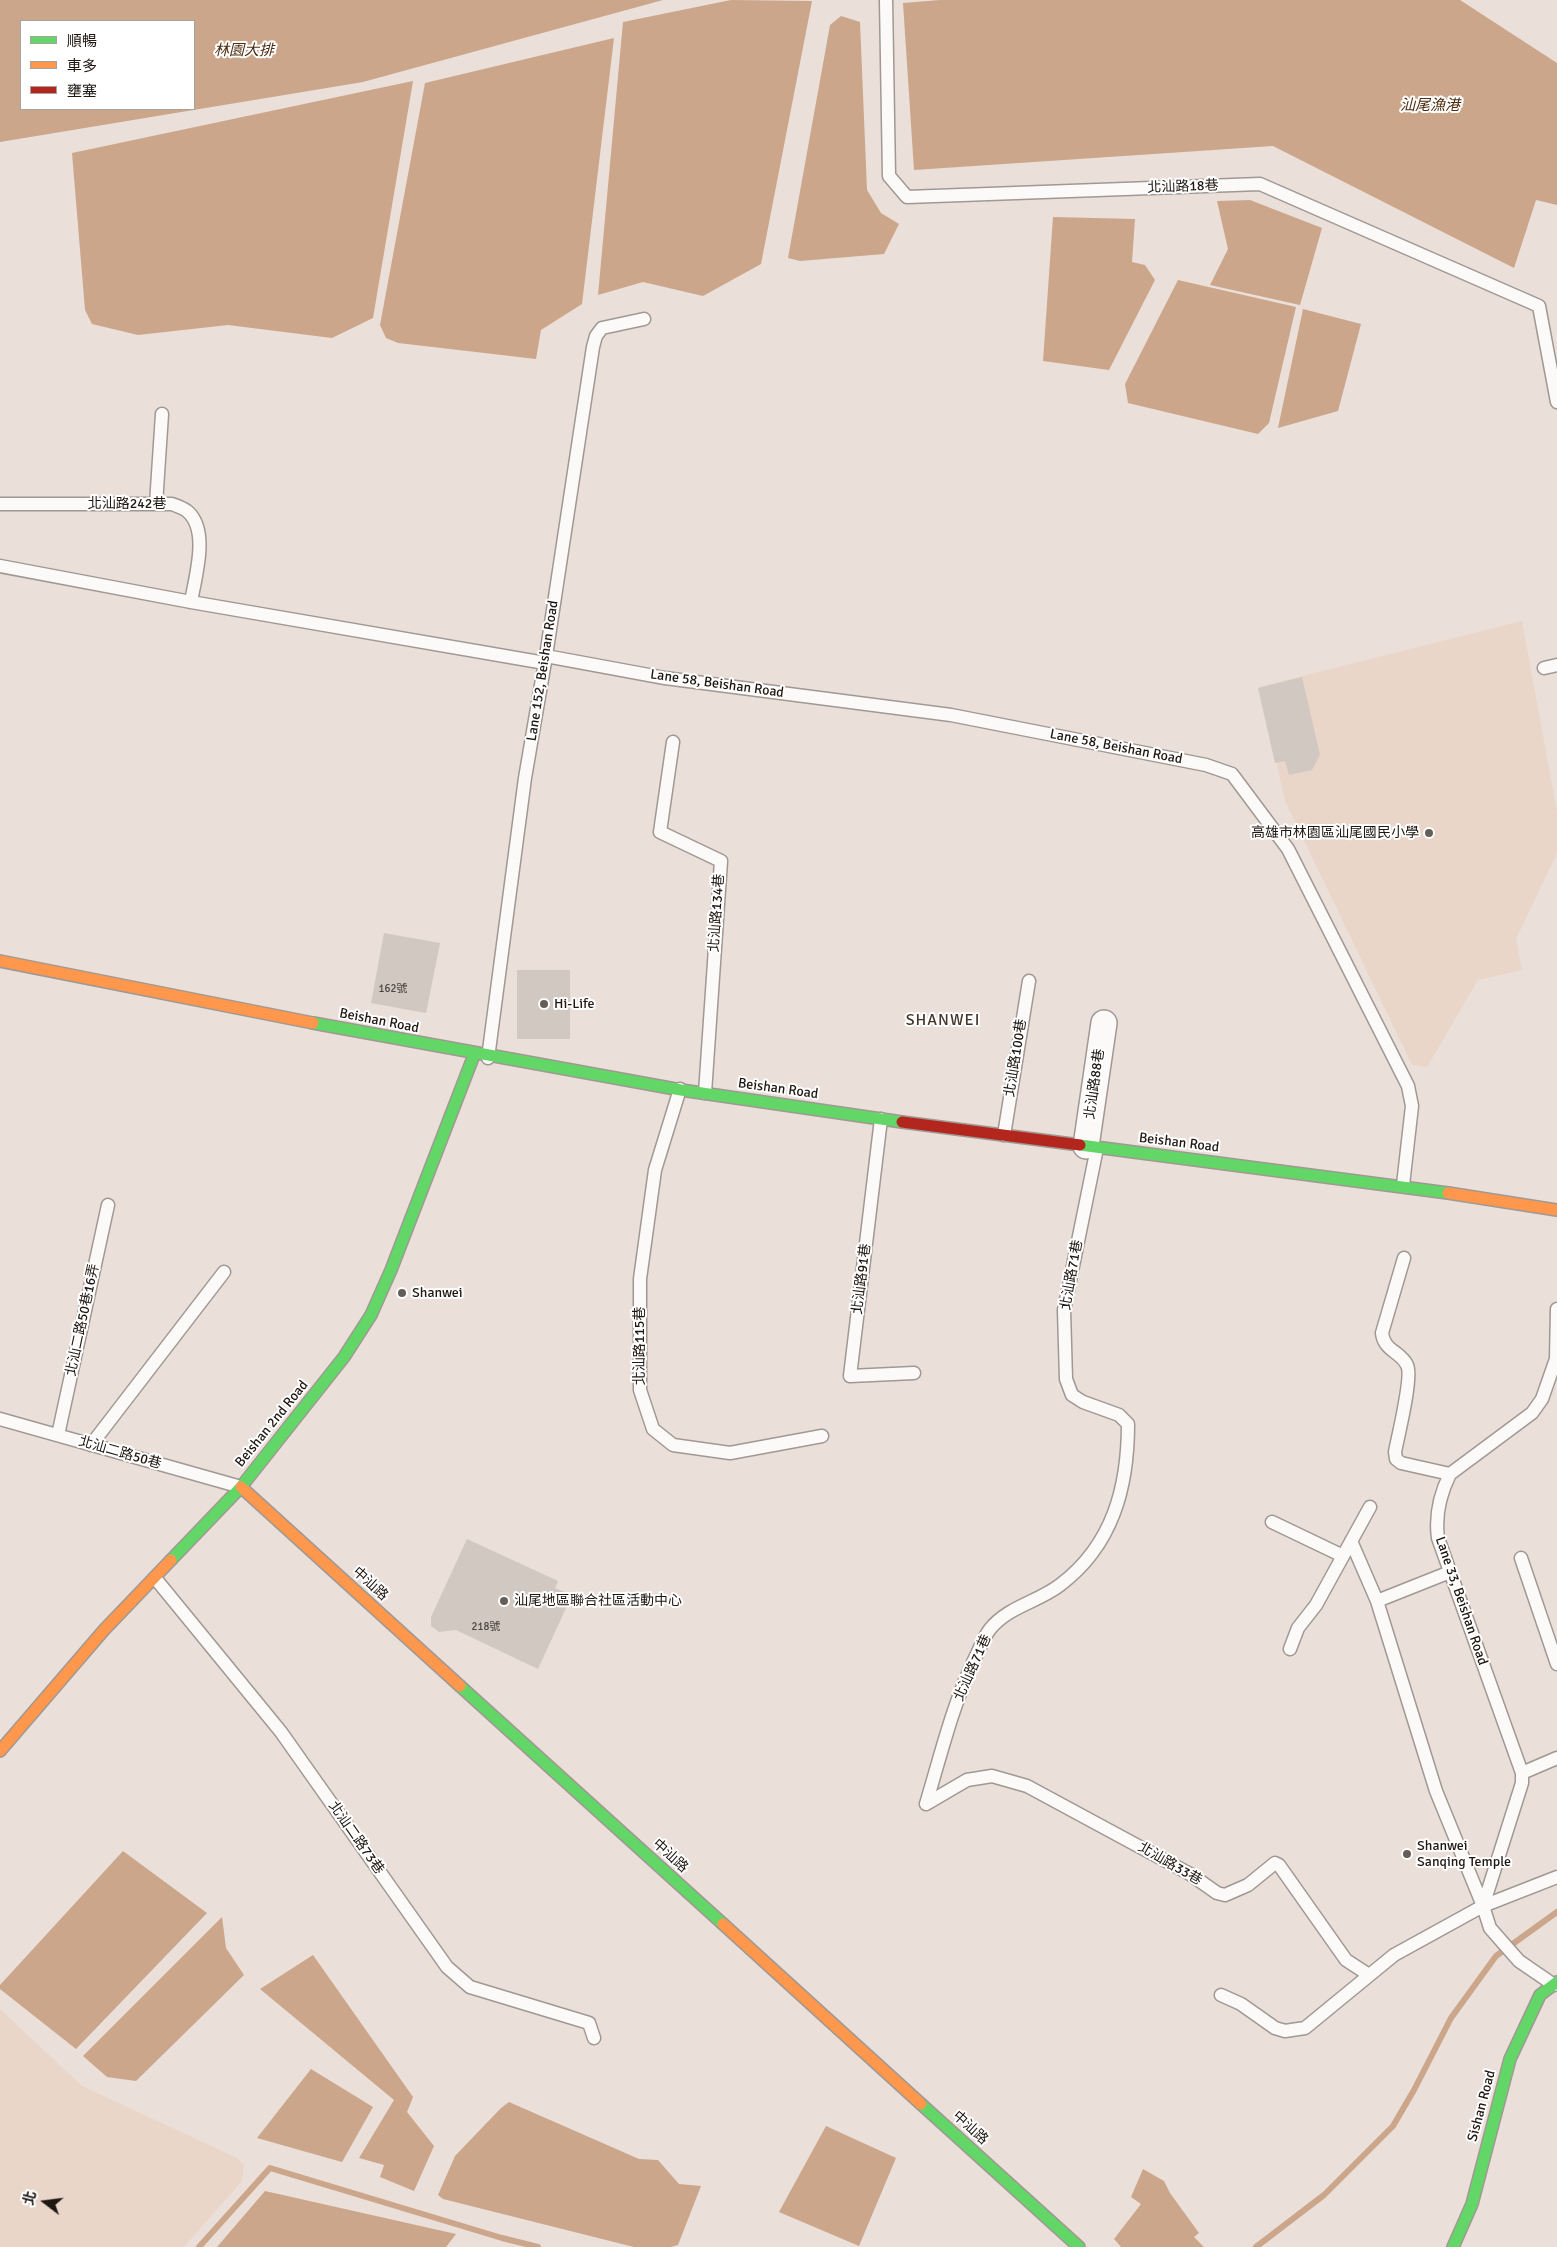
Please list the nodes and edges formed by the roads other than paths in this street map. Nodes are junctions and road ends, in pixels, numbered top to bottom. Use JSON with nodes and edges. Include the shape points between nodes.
{"nodes":[{"id":1,"x":886,"y":0,"type":"edge"},
{"id":2,"x":644,"y":319,"type":"dead end"},
{"id":3,"x":1557,"y":402,"type":"edge"},
{"id":4,"x":162,"y":414,"type":"dead end"},
{"id":5,"x":0,"y":504,"type":"edge"},
{"id":6,"x":156,"y":504,"type":"junction"},
{"id":7,"x":0,"y":566,"type":"edge"},
{"id":8,"x":191,"y":602,"type":"junction"},
{"id":9,"x":545,"y":659,"type":"junction"},
{"id":10,"x":1557,"y":665,"type":"edge"},
{"id":11,"x":1544,"y":668,"type":"dead end"},
{"id":12,"x":673,"y":742,"type":"dead end"},
{"id":13,"x":0,"y":962,"type":"edge"},
{"id":14,"x":1029,"y":981,"type":"dead end"},
{"id":15,"x":1104,"y":1022,"type":"dead end"},
{"id":16,"x":474,"y":1056,"type":"junction"},
{"id":17,"x":488,"y":1058,"type":"junction"},
{"id":18,"x":680,"y":1089,"type":"junction"},
{"id":19,"x":705,"y":1093,"type":"junction"},
{"id":20,"x":881,"y":1118,"type":"junction"},
{"id":21,"x":1004,"y":1135,"type":"junction"},
{"id":22,"x":1091,"y":1147,"type":"junction"},
{"id":23,"x":1403,"y":1185,"type":"junction"},
{"id":24,"x":108,"y":1205,"type":"dead end"},
{"id":25,"x":1557,"y":1210,"type":"edge"},
{"id":26,"x":1404,"y":1258,"type":"dead end"},
{"id":27,"x":224,"y":1272,"type":"dead end"},
{"id":28,"x":1557,"y":1310,"type":"edge"},
{"id":29,"x":1557,"y":1331,"type":"edge"},
{"id":30,"x":914,"y":1372,"type":"dead end"},
{"id":31,"x":0,"y":1419,"type":"edge"},
{"id":32,"x":58,"y":1435,"type":"junction"},
{"id":33,"x":822,"y":1436,"type":"dead end"},
{"id":34,"x":91,"y":1445,"type":"junction"},
{"id":35,"x":1450,"y":1474,"type":"junction"},
{"id":36,"x":241,"y":1486,"type":"junction"},
{"id":37,"x":1370,"y":1507,"type":"dead end"},
{"id":38,"x":1272,"y":1522,"type":"dead end"},
{"id":39,"x":1351,"y":1541,"type":"junction"},
{"id":40,"x":1343,"y":1556,"type":"junction"},
{"id":41,"x":1521,"y":1558,"type":"dead end"},
{"id":42,"x":1450,"y":1572,"type":"junction"},
{"id":43,"x":155,"y":1578,"type":"junction"},
{"id":44,"x":1376,"y":1601,"type":"junction"},
{"id":45,"x":1290,"y":1649,"type":"dead end"},
{"id":46,"x":1557,"y":1664,"type":"edge"},
{"id":47,"x":0,"y":1751,"type":"edge"},
{"id":48,"x":1557,"y":1758,"type":"edge"},
{"id":49,"x":1522,"y":1773,"type":"junction"},
{"id":50,"x":926,"y":1804,"type":"joint"},
{"id":51,"x":1557,"y":1877,"type":"edge"},
{"id":52,"x":1483,"y":1906,"type":"junction"},
{"id":53,"x":1369,"y":1975,"type":"junction"},
{"id":54,"x":1556,"y":1984,"type":"edge"},
{"id":55,"x":1221,"y":1995,"type":"dead end"},
{"id":56,"x":594,"y":2038,"type":"dead end"},
{"id":57,"x":1079,"y":2247,"type":"edge"},
{"id":58,"x":1453,"y":2247,"type":"edge"}],
"edges":[{"from":1,"to":3,"type":"lane","name":"北汕路18巷","via":[[889,176],[907,197],[1260,184],[1538,306]]},
{"from":2,"to":9,"type":"lane","name":"Lane 152, Beishan Road","via":[[602,328],[596,336]]},
{"from":4,"to":6,"type":"lane"},
{"from":5,"to":6,"type":"lane","name":"北汕路242巷"},
{"from":6,"to":8,"type":"lane","name":"北汕路242巷","via":[[172,504],[187,511],[196,522],[201,545]]},
{"from":7,"to":8,"type":"lane","name":"Lane 58, Beishan Road"},
{"from":8,"to":9,"type":"lane","name":"Lane 58, Beishan Road"},
{"from":9,"to":17,"type":"lane","name":"Lane 152, Beishan Road","via":[[525,778]]},
{"from":9,"to":23,"type":"lane","name":"Lane 58, Beishan Road","via":[[950,715],[1206,764],[1232,774],[1288,850],[1408,1086],[1412,1106]]},
{"from":10,"to":11,"type":"lane"},
{"from":12,"to":19,"type":"lane","name":"北汕路134巷","via":[[660,832],[721,862]]},
{"from":13,"to":16,"type":"street","name":"Beishan Road"},
{"from":14,"to":21,"type":"lane","name":"北汕路100巷"},
{"from":15,"to":22,"type":"street","name":"北汕路88巷"},
{"from":16,"to":17,"type":"street","name":"Beishan Road"},
{"from":16,"to":36,"type":"street","name":"Beishan 2nd Road","via":[[371,1315],[344,1357]]},
{"from":17,"to":18,"type":"street","name":"Beishan Road"},
{"from":18,"to":19,"type":"street","name":"Beishan Road"},
{"from":18,"to":33,"type":"lane","name":"北汕路115巷","via":[[655,1170],[640,1279],[640,1390],[653,1429],[673,1445],[730,1453]]},
{"from":19,"to":20,"type":"street","name":"Beishan Road"},
{"from":20,"to":21,"type":"street","name":"Beishan Road"},
{"from":20,"to":30,"type":"lane","name":"北汕路91巷","via":[[850,1376]]},
{"from":21,"to":22,"type":"street","name":"Beishan Road"},
{"from":22,"to":23,"type":"street","name":"Beishan Road"},
{"from":22,"to":50,"type":"lane","name":"北汕路71巷","via":[[1064,1310],[1066,1379],[1072,1395],[1120,1415],[1128,1424],[1128,1454],[1115,1515],[1092,1555],[1060,1586],[1005,1614],[989,1630],[962,1686]]},
{"from":23,"to":25,"type":"street","name":"Beishan Road"},
{"from":24,"to":32,"type":"lane","name":"北汕二路50巷16弄"},
{"from":26,"to":35,"type":"lane","via":[[1382,1333],[1386,1345],[1404,1360],[1409,1373],[1396,1459],[1401,1463]]},
{"from":27,"to":34,"type":"lane"},
{"from":28,"to":29,"type":"lane"},
{"from":29,"to":35,"type":"lane","via":[[1556,1359],[1542,1399],[1532,1413]]},
{"from":31,"to":32,"type":"lane","name":"北汕二路50巷"},
{"from":32,"to":34,"type":"lane","name":"北汕二路50巷"},
{"from":34,"to":36,"type":"lane","name":"北汕二路50巷"},
{"from":35,"to":42,"type":"lane","name":"Lane 33, Beishan Road","via":[[1444,1486],[1436,1525]]},
{"from":36,"to":43,"type":"street","name":"Beishan 2nd Road"},
{"from":36,"to":57,"type":"street","name":"中汕路"},
{"from":37,"to":39,"type":"lane"},
{"from":38,"to":40,"type":"lane"},
{"from":39,"to":40,"type":"lane"},
{"from":39,"to":44,"type":"lane"},
{"from":40,"to":45,"type":"lane","via":[[1316,1605],[1298,1628]]},
{"from":41,"to":46,"type":"lane"},
{"from":42,"to":44,"type":"lane"},
{"from":42,"to":49,"type":"lane","name":"Lane 33, Beishan Road"},
{"from":43,"to":47,"type":"street","name":"Beishan 2nd Road","via":[[104,1630]]},
{"from":43,"to":56,"type":"lane","name":"北汕二路73巷","via":[[281,1732],[447,1967],[470,1988],[589,2023]]},
{"from":44,"to":52,"type":"lane","via":[[1436,1791]]},
{"from":48,"to":49,"type":"lane"},
{"from":49,"to":52,"type":"lane","via":[[1522,1783]]},
{"from":50,"to":53,"type":"lane","name":"北汕路33巷","via":[[967,1780],[992,1776],[1027,1786],[1225,1895],[1248,1885],[1275,1863],[1346,1960]]},
{"from":51,"to":52,"type":"lane"},
{"from":52,"to":53,"type":"lane","via":[[1394,1954]]},
{"from":52,"to":54,"type":"lane","via":[[1490,1928],[1519,1961]]},
{"from":53,"to":55,"type":"lane","via":[[1305,2028],[1285,2031]]},
{"from":54,"to":58,"type":"street","name":"Sishan Road","via":[[1540,1996],[1510,2059],[1472,2204]]}]}
